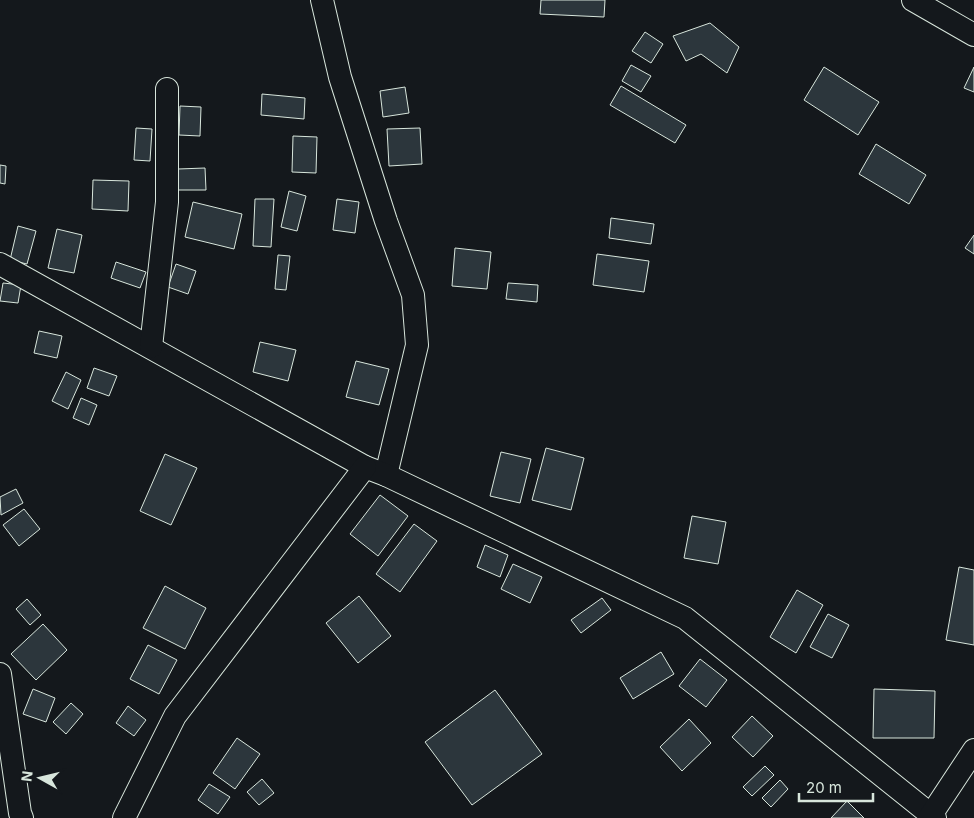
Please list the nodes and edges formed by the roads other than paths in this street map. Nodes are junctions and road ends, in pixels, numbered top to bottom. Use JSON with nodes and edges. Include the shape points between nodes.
{"nodes":[{"id":1,"x":322,"y":0,"type":"edge"},
{"id":2,"x":913,"y":0,"type":"edge"},
{"id":3,"x":974,"y":35,"type":"edge"},
{"id":4,"x":167,"y":89,"type":"dead end"},
{"id":5,"x":0,"y":264,"type":"edge"},
{"id":6,"x":151,"y":347,"type":"junction"},
{"id":7,"x":365,"y":467,"type":"junction"},
{"id":8,"x":386,"y":475,"type":"junction"},
{"id":9,"x":0,"y":674,"type":"edge"},
{"id":10,"x":974,"y":750,"type":"edge"},
{"id":11,"x":932,"y":817,"type":"edge"},
{"id":12,"x":22,"y":818,"type":"edge"},
{"id":13,"x":124,"y":818,"type":"edge"}],
"edges":[{"from":1,"to":8,"type":"street","via":[[340,77],[412,296],[417,345]]},
{"from":2,"to":3,"type":"street"},
{"from":4,"to":6,"type":"street","via":[[167,202]]},
{"from":5,"to":6,"type":"street"},
{"from":6,"to":7,"type":"street"},
{"from":7,"to":8,"type":"street"},
{"from":7,"to":13,"type":"street","via":[[175,716]]},
{"from":8,"to":11,"type":"street","via":[[685,618]]},
{"from":9,"to":12,"type":"street"},
{"from":10,"to":11,"type":"street"}]}
